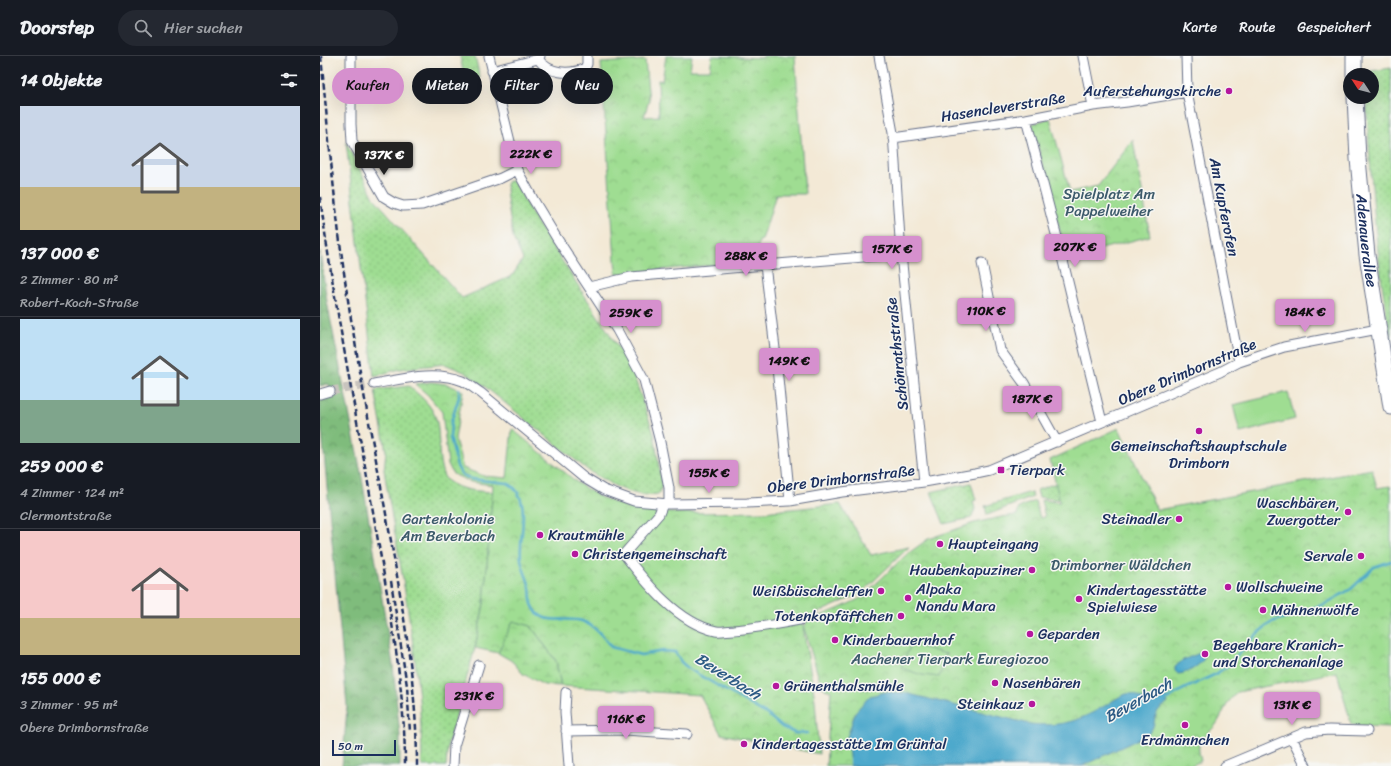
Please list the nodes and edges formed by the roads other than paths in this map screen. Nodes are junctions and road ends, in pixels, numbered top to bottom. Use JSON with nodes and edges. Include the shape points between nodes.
{"nodes":[{"id":1,"x":351,"y":56,"type":"edge"},
{"id":2,"x":489,"y":56,"type":"edge"},
{"id":3,"x":587,"y":56,"type":"edge"},
{"id":4,"x":879,"y":56,"type":"edge"},
{"id":5,"x":1082,"y":56,"type":"edge"},
{"id":6,"x":1186,"y":56,"type":"edge"},
{"id":7,"x":1354,"y":56,"type":"edge"},
{"id":8,"x":539,"y":58,"type":"edge"},
{"id":9,"x":491,"y":68,"type":"edge"},
{"id":10,"x":503,"y":68,"type":"edge"},
{"id":11,"x":1354,"y":68,"type":"edge"},
{"id":12,"x":1188,"y":92,"type":"junction"},
{"id":13,"x":500,"y":104,"type":"edge"},
{"id":14,"x":1355,"y":104,"type":"edge"},
{"id":15,"x":1093,"y":106,"type":"junction"},
{"id":16,"x":1026,"y":119,"type":"junction"},
{"id":17,"x":893,"y":138,"type":"junction"},
{"id":18,"x":517,"y":170,"type":"junction"},
{"id":19,"x":901,"y":254,"type":"junction"},
{"id":20,"x":982,"y":263,"type":"dead end"},
{"id":21,"x":765,"y":265,"type":"junction"},
{"id":22,"x":589,"y":287,"type":"junction"},
{"id":23,"x":1378,"y":329,"type":"junction"},
{"id":24,"x":1239,"y":362,"type":"junction"},
{"id":25,"x":374,"y":384,"type":"tunnel mouth"},
{"id":26,"x":330,"y":391,"type":"tunnel mouth"},
{"id":27,"x":320,"y":394,"type":"edge"},
{"id":28,"x":1391,"y":406,"type":"edge"},
{"id":29,"x":1102,"y":422,"type":"junction"},
{"id":30,"x":1057,"y":442,"type":"junction"},
{"id":31,"x":924,"y":482,"type":"junction"},
{"id":32,"x":790,"y":501,"type":"junction"},
{"id":33,"x":666,"y":504,"type":"junction"},
{"id":34,"x":800,"y":620,"type":"dead end"},
{"id":35,"x":479,"y":665,"type":"dead end"},
{"id":36,"x":566,"y":692,"type":"dead end"},
{"id":37,"x":566,"y":731,"type":"junction"},
{"id":38,"x":1367,"y":731,"type":"dead end"},
{"id":39,"x":687,"y":734,"type":"dead end"},
{"id":40,"x":1292,"y":738,"type":"junction"},
{"id":41,"x":453,"y":766,"type":"edge"},
{"id":42,"x":570,"y":766,"type":"edge"},
{"id":43,"x":1225,"y":766,"type":"edge"},
{"id":44,"x":1306,"y":766,"type":"edge"}],
"edges":[{"from":1,"to":18,"type":"street","via":[[352,141],[384,197],[403,206],[422,205]]},
{"from":2,"to":9,"type":"street"},
{"from":3,"to":8,"type":"street","via":[[585,68],[579,71],[556,72],[548,69]]},
{"from":4,"to":17,"type":"street","name":"Schönrathstraße"},
{"from":5,"to":15,"type":"street"},
{"from":6,"to":12,"type":"street","name":"Am Kupferofen"},
{"from":7,"to":11,"type":"main road"},
{"from":8,"to":10,"type":"street"},
{"from":12,"to":15,"type":"street","name":"Hasencleverstraße"},
{"from":12,"to":24,"type":"street","name":"Am Kupferofen"},
{"from":13,"to":18,"type":"street"},
{"from":14,"to":23,"type":"main road","name":"Adenauerallee","via":[[1361,207]]},
{"from":15,"to":16,"type":"street","name":"Hasencleverstraße"},
{"from":16,"to":17,"type":"street","name":"Hasencleverstraße"},
{"from":16,"to":29,"type":"street"},
{"from":17,"to":19,"type":"street","name":"Schönrathstraße"},
{"from":18,"to":22,"type":"street","via":[[532,199]]},
{"from":19,"to":21,"type":"street"},
{"from":19,"to":31,"type":"street","name":"Schönrathstraße"},
{"from":20,"to":30,"type":"street","via":[[1000,350],[1024,383]]},
{"from":21,"to":22,"type":"street","via":[[631,277]]},
{"from":21,"to":32,"type":"street"},
{"from":22,"to":33,"type":"street","via":[[617,330],[644,380],[669,488]]},
{"from":23,"to":24,"type":"street","name":"Obere Drimbornstraße","via":[[1284,347]]},
{"from":23,"to":28,"type":"main road","name":"Adenauerallee"},
{"from":24,"to":29,"type":"street","name":"Obere Drimbornstraße"},
{"from":25,"to":33,"type":"street","name":"Obere Drimbornstraße","via":[[431,375],[464,381],[584,478],[604,490],[634,501]]},
{"from":26,"to":27,"type":"street"},
{"from":29,"to":30,"type":"street","name":"Obere Drimbornstraße"},
{"from":30,"to":31,"type":"street","name":"Obere Drimbornstraße","via":[[989,470]]},
{"from":31,"to":32,"type":"street","name":"Obere Drimbornstraße"},
{"from":32,"to":33,"type":"street","name":"Obere Drimbornstraße"},
{"from":33,"to":34,"type":"street","via":[[624,554],[667,604],[690,622],[717,631],[763,627]]},
{"from":35,"to":41,"type":"street","via":[[454,746]]},
{"from":36,"to":37,"type":"street"},
{"from":37,"to":39,"type":"street","via":[[625,730]]},
{"from":37,"to":42,"type":"street"},
{"from":38,"to":40,"type":"street","via":[[1306,732]]},
{"from":40,"to":43,"type":"street"},
{"from":40,"to":44,"type":"street"}]}
